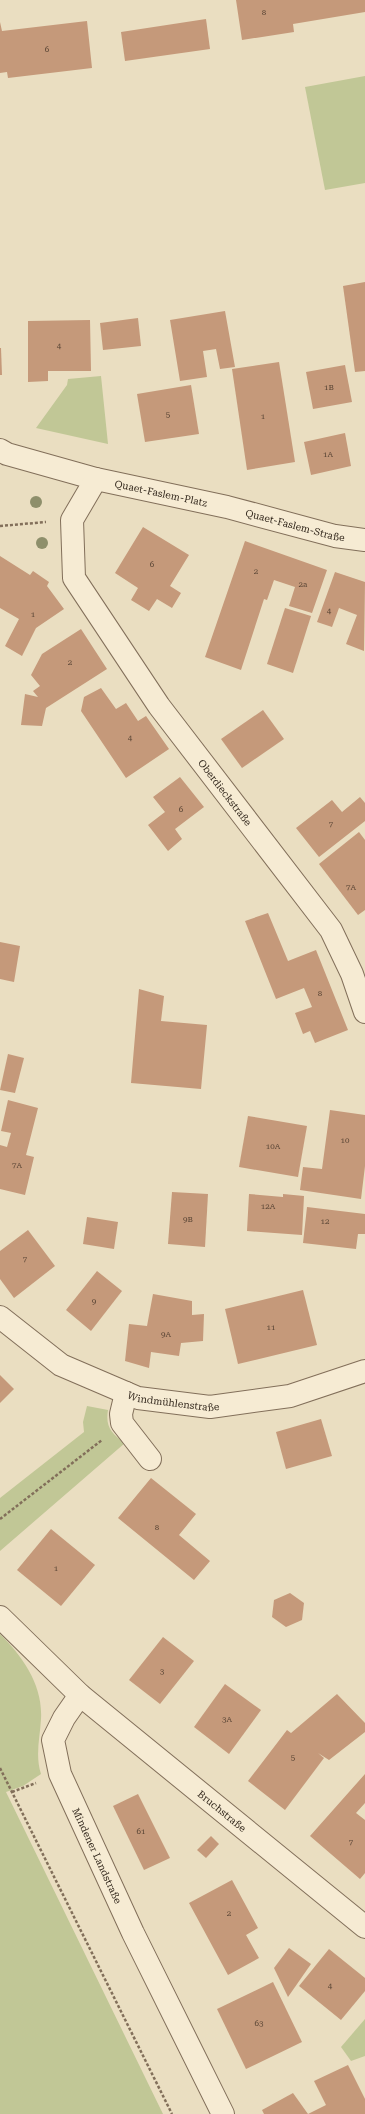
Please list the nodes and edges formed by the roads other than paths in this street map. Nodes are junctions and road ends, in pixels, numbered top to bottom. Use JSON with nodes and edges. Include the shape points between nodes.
{"nodes":[{"id":1,"x":4,"y":452,"type":"edge"},
{"id":2,"x":96,"y":479,"type":"junction"},
{"id":3,"x":227,"y":507,"type":"joint"},
{"id":4,"x":365,"y":540,"type":"edge"},
{"id":5,"x":365,"y":1012,"type":"edge"},
{"id":6,"x":0,"y":1317,"type":"edge"},
{"id":7,"x":365,"y":1371,"type":"edge"},
{"id":8,"x":126,"y":1393,"type":"junction"},
{"id":9,"x":150,"y":1459,"type":"dead end"},
{"id":10,"x":0,"y":1617,"type":"edge"},
{"id":11,"x":80,"y":1695,"type":"junction"},
{"id":12,"x":365,"y":1927,"type":"edge"},
{"id":13,"x":223,"y":2114,"type":"edge"}],
"edges":[{"from":1,"to":2,"type":"street","name":"Quaet-Faslem-Platz"},
{"from":2,"to":3,"type":"street","name":"Quaet-Faslem-Platz"},
{"from":2,"to":5,"type":"street","name":"Oberdieckstraße","via":[[72,520],[74,578],[159,706],[331,930],[352,974]]},
{"from":3,"to":4,"type":"street","name":"Quaet-Faslem-Straße","via":[[335,536]]},
{"from":6,"to":8,"type":"street","name":"Windmühlenstraße","via":[[61,1365]]},
{"from":7,"to":8,"type":"street","name":"Windmühlenstraße","via":[[290,1396],[210,1407],[138,1398]]},
{"from":8,"to":9,"type":"street","via":[[121,1414],[122,1423]]},
{"from":10,"to":11,"type":"street"},
{"from":11,"to":12,"type":"street","name":"Bruchstraße"},
{"from":11,"to":13,"type":"street","name":"Mindener Landstraße","via":[[53,1740],[60,1774],[132,1933]]}]}
